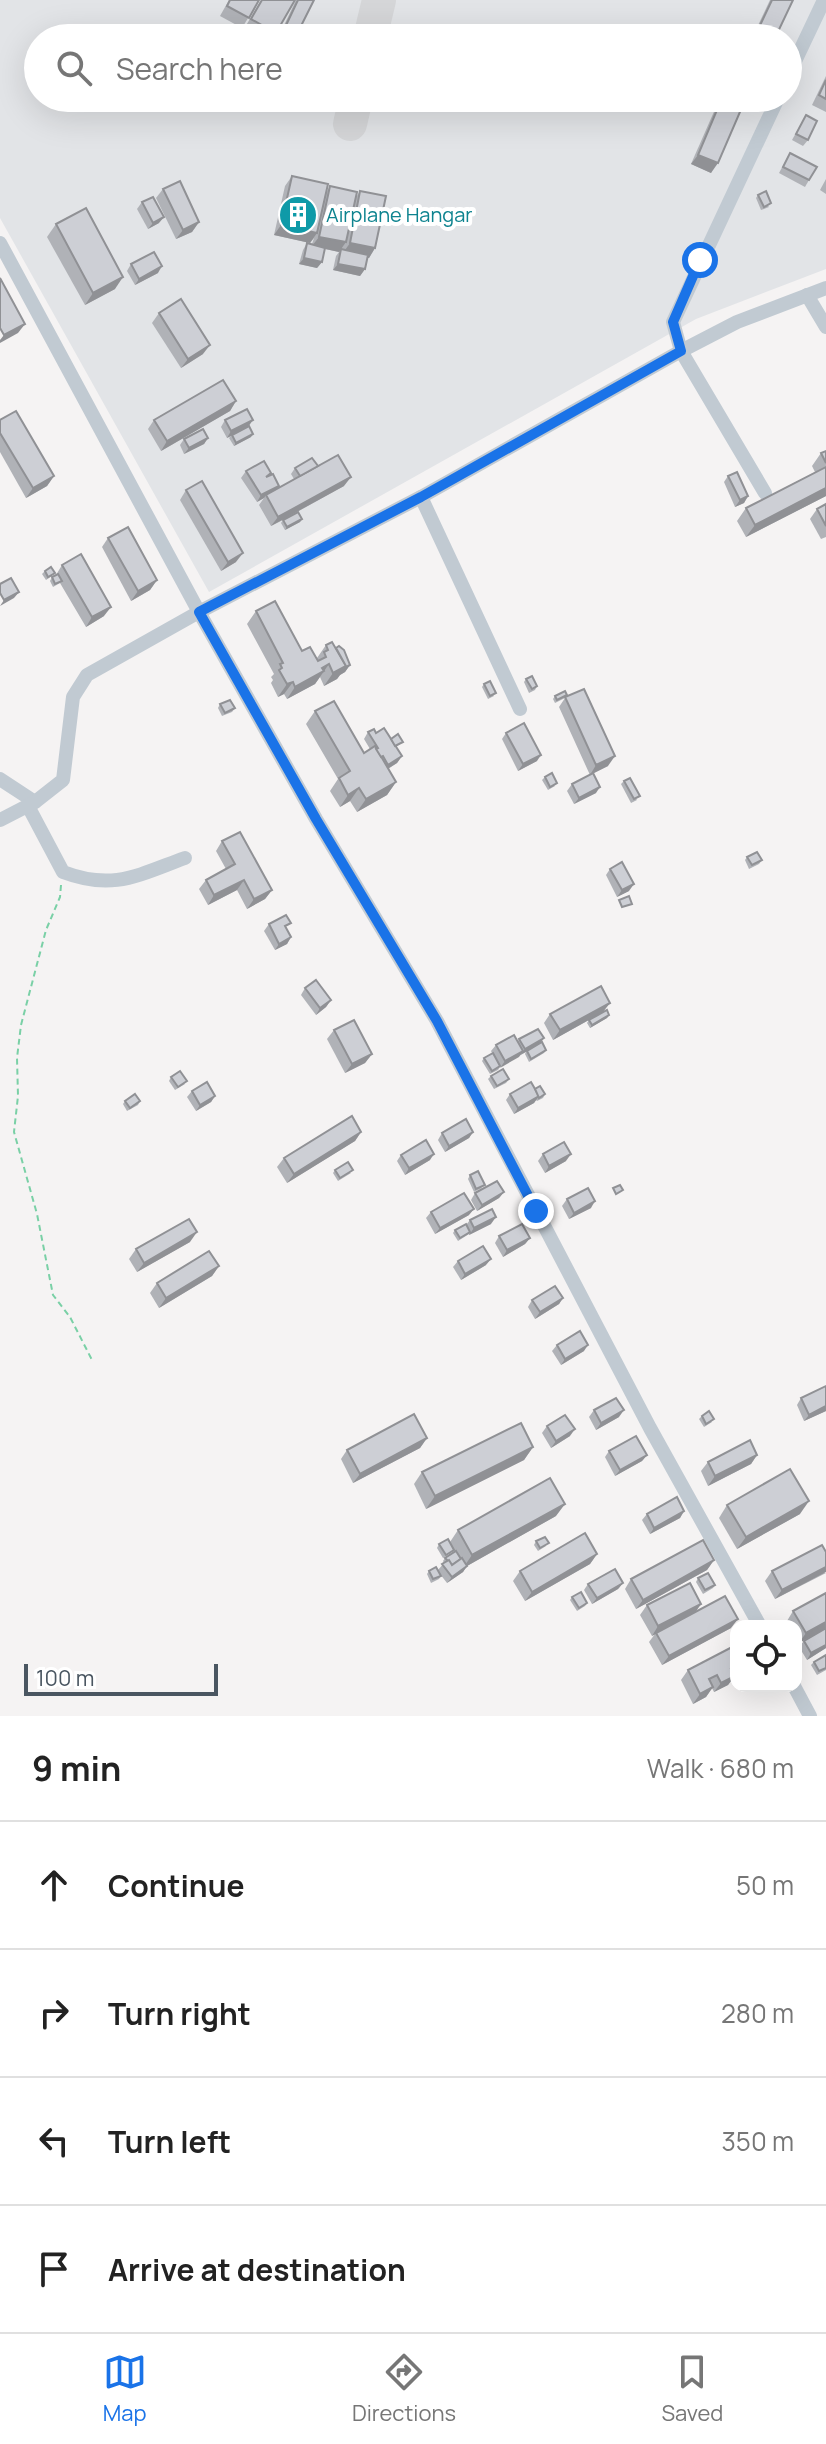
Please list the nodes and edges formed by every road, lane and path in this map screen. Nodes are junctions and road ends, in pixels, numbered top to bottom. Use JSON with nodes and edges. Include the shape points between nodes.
{"nodes":[{"id":1,"x":824,"y":0,"type":"edge"},
{"id":2,"x":802,"y":46,"type":"edge"},
{"id":3,"x":771,"y":112,"type":"edge"},
{"id":4,"x":0,"y":243,"type":"edge"},
{"id":5,"x":5,"y":260,"type":"edge"},
{"id":6,"x":826,"y":288,"type":"edge"},
{"id":7,"x":807,"y":295,"type":"junction"},
{"id":8,"x":826,"y":327,"type":"edge"},
{"id":9,"x":681,"y":351,"type":"junction"},
{"id":10,"x":765,"y":493,"type":"dead end"},
{"id":11,"x":421,"y":497,"type":"junction"},
{"id":12,"x":199,"y":612,"type":"junction"},
{"id":13,"x":520,"y":709,"type":"dead end"},
{"id":14,"x":0,"y":779,"type":"edge"},
{"id":15,"x":32,"y":804,"type":"junction"},
{"id":16,"x":0,"y":820,"type":"edge"},
{"id":17,"x":185,"y":858,"type":"dead end"},
{"id":18,"x":63,"y":872,"type":"junction"},
{"id":19,"x":92,"y":1360,"type":"dead end"},
{"id":20,"x":757,"y":1620,"type":"edge"},
{"id":21,"x":797,"y":1692,"type":"edge"},
{"id":22,"x":810,"y":1716,"type":"edge"}],
"edges":[{"from":1,"to":2,"type":"street"},
{"from":3,"to":9,"type":"street","via":[[675,313]]},
{"from":4,"to":5,"type":"street"},
{"from":5,"to":12,"type":"street"},
{"from":6,"to":7,"type":"street"},
{"from":7,"to":8,"type":"street"},
{"from":7,"to":9,"type":"street"},
{"from":9,"to":10,"type":"street"},
{"from":9,"to":11,"type":"street"},
{"from":11,"to":12,"type":"street"},
{"from":11,"to":13,"type":"street"},
{"from":12,"to":15,"type":"street","via":[[87,675],[73,697],[63,780]]},
{"from":12,"to":20,"type":"street","via":[[437,1021]]},
{"from":14,"to":15,"type":"street"},
{"from":15,"to":16,"type":"street"},
{"from":15,"to":18,"type":"street"},
{"from":17,"to":18,"type":"street","via":[[127,880],[99,883]]},
{"from":18,"to":19,"type":"path","via":[[21,1025],[14,1132],[53,1295]]},
{"from":21,"to":22,"type":"street"}]}
